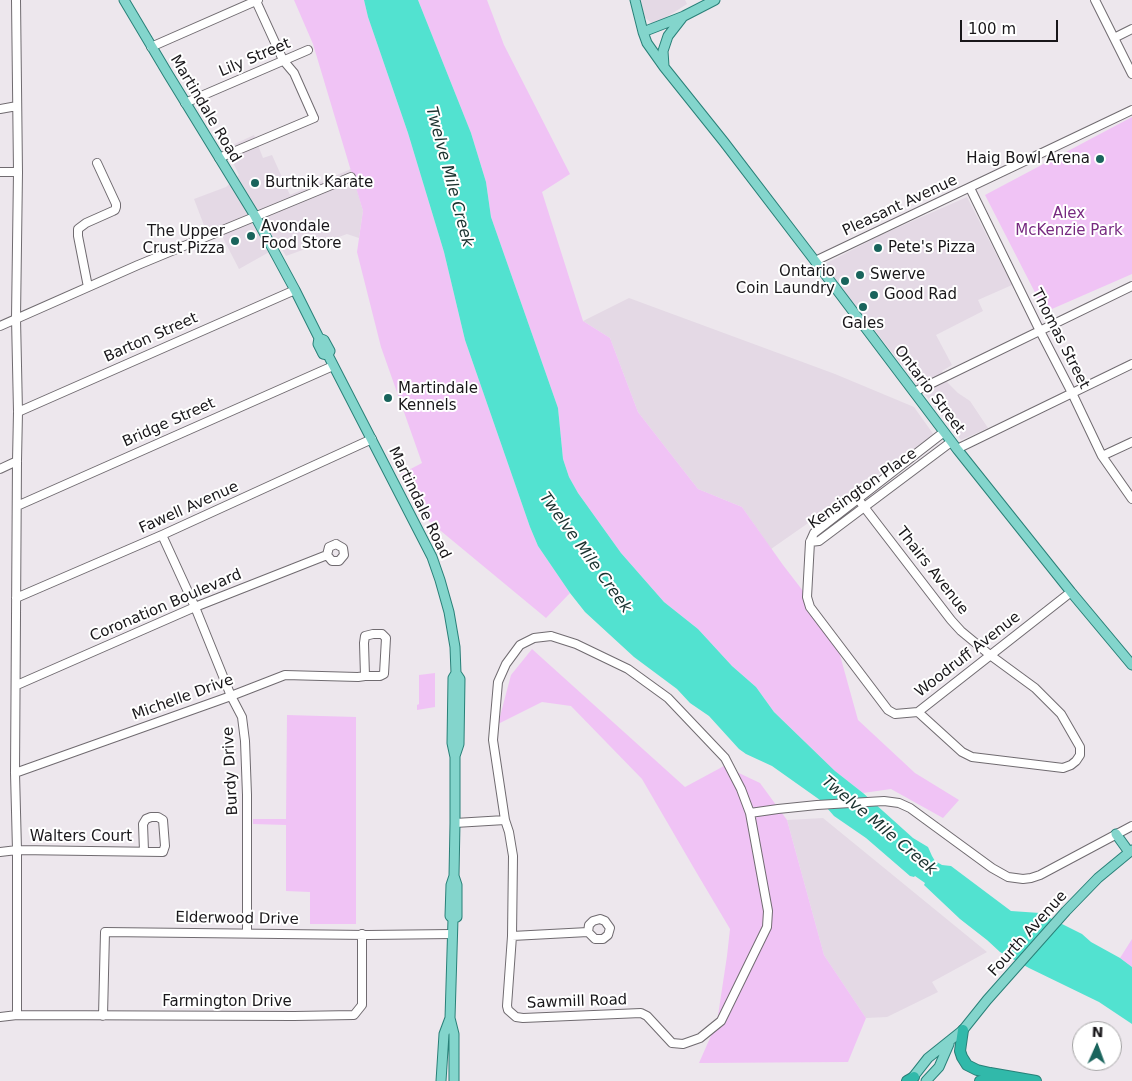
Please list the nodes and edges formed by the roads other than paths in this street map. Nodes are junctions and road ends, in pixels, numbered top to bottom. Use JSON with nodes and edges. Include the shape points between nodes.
{"nodes":[{"id":1,"x":16,"y":0,"type":"edge"},
{"id":2,"x":124,"y":0,"type":"edge"},
{"id":3,"x":257,"y":0,"type":"edge"},
{"id":4,"x":634,"y":0,"type":"edge"},
{"id":5,"x":715,"y":0,"type":"edge"},
{"id":6,"x":1095,"y":0,"type":"edge"},
{"id":7,"x":684,"y":16,"type":"junction"},
{"id":8,"x":1132,"y":29,"type":"edge"},
{"id":9,"x":643,"y":32,"type":"junction"},
{"id":10,"x":1114,"y":38,"type":"junction"},
{"id":11,"x":151,"y":47,"type":"junction"},
{"id":12,"x":308,"y":50,"type":"dead end"},
{"id":13,"x":283,"y":60,"type":"junction"},
{"id":14,"x":664,"y":67,"type":"junction"},
{"id":15,"x":1132,"y":74,"type":"edge"},
{"id":16,"x":185,"y":103,"type":"junction"},
{"id":17,"x":17,"y":106,"type":"junction"},
{"id":18,"x":0,"y":110,"type":"edge"},
{"id":19,"x":1132,"y":110,"type":"edge"},
{"id":20,"x":219,"y":158,"type":"junction"},
{"id":21,"x":97,"y":163,"type":"dead end"},
{"id":22,"x":0,"y":172,"type":"edge"},
{"id":23,"x":18,"y":172,"type":"junction"},
{"id":24,"x":351,"y":177,"type":"dead end"},
{"id":25,"x":970,"y":188,"type":"junction"},
{"id":26,"x":255,"y":216,"type":"junction"},
{"id":27,"x":815,"y":261,"type":"junction"},
{"id":28,"x":88,"y":286,"type":"junction"},
{"id":29,"x":1132,"y":286,"type":"edge"},
{"id":30,"x":295,"y":290,"type":"junction"},
{"id":31,"x":16,"y":318,"type":"junction"},
{"id":32,"x":0,"y":326,"type":"edge"},
{"id":33,"x":1040,"y":331,"type":"junction"},
{"id":34,"x":1132,"y":364,"type":"edge"},
{"id":35,"x":333,"y":366,"type":"junction"},
{"id":36,"x":914,"y":392,"type":"junction"},
{"id":37,"x":1072,"y":393,"type":"junction"},
{"id":38,"x":18,"y":412,"type":"junction"},
{"id":39,"x":944,"y":432,"type":"junction"},
{"id":40,"x":372,"y":439,"type":"junction"},
{"id":41,"x":1132,"y":442,"type":"edge"},
{"id":42,"x":954,"y":446,"type":"junction"},
{"id":43,"x":1102,"y":456,"type":"junction"},
{"id":44,"x":17,"y":461,"type":"junction"},
{"id":45,"x":0,"y":469,"type":"edge"},
{"id":46,"x":858,"y":499,"type":"junction"},
{"id":47,"x":1132,"y":499,"type":"edge"},
{"id":48,"x":17,"y":506,"type":"junction"},
{"id":49,"x":864,"y":507,"type":"junction"},
{"id":50,"x":162,"y":536,"type":"junction"},
{"id":51,"x":810,"y":542,"type":"junction"},
{"id":52,"x":327,"y":555,"type":"dead end"},
{"id":53,"x":1071,"y":592,"type":"junction"},
{"id":54,"x":16,"y":598,"type":"junction"},
{"id":55,"x":195,"y":607,"type":"junction"},
{"id":56,"x":990,"y":655,"type":"junction"},
{"id":57,"x":1132,"y":665,"type":"edge"},
{"id":58,"x":365,"y":676,"type":"junction"},
{"id":59,"x":17,"y":685,"type":"junction"},
{"id":60,"x":231,"y":696,"type":"junction"},
{"id":61,"x":918,"y":712,"type":"junction"},
{"id":62,"x":15,"y":773,"type":"junction"},
{"id":63,"x":750,"y":813,"type":"junction"},
{"id":64,"x":505,"y":820,"type":"junction"},
{"id":65,"x":455,"y":823,"type":"junction"},
{"id":66,"x":1132,"y":826,"type":"edge"},
{"id":67,"x":1116,"y":834,"type":"junction"},
{"id":68,"x":17,"y":850,"type":"junction"},
{"id":69,"x":144,"y":851,"type":"junction"},
{"id":70,"x":1130,"y":851,"type":"edge"},
{"id":71,"x":0,"y":852,"type":"edge"},
{"id":72,"x":588,"y":932,"type":"dead end"},
{"id":73,"x":247,"y":933,"type":"junction"},
{"id":74,"x":362,"y":934,"type":"junction"},
{"id":75,"x":452,"y":934,"type":"junction"},
{"id":76,"x":512,"y":936,"type":"junction"},
{"id":77,"x":17,"y":1015,"type":"junction"},
{"id":78,"x":103,"y":1016,"type":"junction"},
{"id":79,"x":0,"y":1017,"type":"edge"},
{"id":80,"x":450,"y":1018,"type":"junction"},
{"id":81,"x":963,"y":1030,"type":"junction"},
{"id":82,"x":950,"y":1041,"type":"junction"},
{"id":83,"x":454,"y":1079,"type":"edge"},
{"id":84,"x":441,"y":1080,"type":"edge"},
{"id":85,"x":910,"y":1080,"type":"edge"},
{"id":86,"x":926,"y":1081,"type":"edge"},
{"id":87,"x":980,"y":1081,"type":"edge"},
{"id":88,"x":1033,"y":1081,"type":"edge"}],
"edges":[{"from":1,"to":17,"type":"street"},
{"from":2,"to":11,"type":"main road","name":"Martindale Road"},
{"from":3,"to":11,"type":"street"},
{"from":3,"to":13,"type":"street"},
{"from":4,"to":9,"type":"main road","name":"Ontario Street"},
{"from":5,"to":7,"type":"main road"},
{"from":6,"to":10,"type":"street"},
{"from":7,"to":9,"type":"main road"},
{"from":7,"to":14,"type":"main road","via":[[668,36],[663,51]]},
{"from":8,"to":10,"type":"street"},
{"from":9,"to":14,"type":"main road","name":"Ontario Street"},
{"from":10,"to":15,"type":"street"},
{"from":11,"to":16,"type":"main road","name":"Martindale Road"},
{"from":12,"to":13,"type":"street","name":"Lily Street"},
{"from":13,"to":16,"type":"street","name":"Lily Street"},
{"from":13,"to":20,"type":"street","via":[[294,73],[314,118]]},
{"from":14,"to":27,"type":"main road","name":"Ontario Street"},
{"from":16,"to":20,"type":"main road","name":"Martindale Road"},
{"from":17,"to":18,"type":"street"},
{"from":17,"to":23,"type":"street"},
{"from":19,"to":25,"type":"street","name":"Pleasant Avenue"},
{"from":20,"to":26,"type":"main road","name":"Martindale Road"},
{"from":21,"to":28,"type":"street","via":[[116,207],[78,229]]},
{"from":22,"to":23,"type":"street"},
{"from":23,"to":31,"type":"street"},
{"from":24,"to":26,"type":"street"},
{"from":25,"to":27,"type":"street","name":"Pleasant Avenue"},
{"from":25,"to":33,"type":"street","name":"Thomas Street"},
{"from":26,"to":28,"type":"street"},
{"from":26,"to":30,"type":"main road","name":"Martindale Road"},
{"from":27,"to":36,"type":"main road","name":"Ontario Street"},
{"from":28,"to":31,"type":"street"},
{"from":29,"to":33,"type":"street"},
{"from":30,"to":35,"type":"main road","name":"Martindale Road","via":[[319,338],[318,344]]},
{"from":30,"to":38,"type":"street","name":"Barton Street"},
{"from":31,"to":32,"type":"street"},
{"from":31,"to":38,"type":"street"},
{"from":33,"to":36,"type":"street"},
{"from":33,"to":37,"type":"street","name":"Thomas Street"},
{"from":34,"to":37,"type":"street","name":"Kensington Place"},
{"from":35,"to":40,"type":"main road","name":"Martindale Road"},
{"from":35,"to":48,"type":"street","name":"Bridge Street"},
{"from":36,"to":39,"type":"main road","name":"Ontario Street"},
{"from":37,"to":42,"type":"street","name":"Kensington Place"},
{"from":37,"to":43,"type":"street","name":"Thomas Street"},
{"from":38,"to":44,"type":"street"},
{"from":39,"to":42,"type":"main road","name":"Ontario Street"},
{"from":39,"to":46,"type":"street","name":"Kensington Place"},
{"from":40,"to":50,"type":"street","name":"Fawell Avenue"},
{"from":40,"to":65,"type":"main road","name":"Martindale Road","via":[[432,557],[449,612],[456,674],[453,678],[452,734]]},
{"from":41,"to":43,"type":"street"},
{"from":42,"to":49,"type":"street","name":"Kensington Place"},
{"from":42,"to":53,"type":"main road","name":"Ontario Street"},
{"from":43,"to":47,"type":"street","name":"Thomas Street"},
{"from":44,"to":45,"type":"street"},
{"from":44,"to":48,"type":"street"},
{"from":46,"to":49,"type":"street","name":"Thairs Avenue"},
{"from":46,"to":51,"type":"street","name":"Kensington Place","via":[[814,532]]},
{"from":48,"to":54,"type":"street"},
{"from":49,"to":51,"type":"street","name":"Kensington Place","via":[[819,541]]},
{"from":49,"to":56,"type":"street","name":"Thairs Avenue","via":[[951,620]]},
{"from":50,"to":54,"type":"street","name":"Fawell Avenue"},
{"from":50,"to":55,"type":"street","name":"Burdy Drive"},
{"from":51,"to":61,"type":"street","name":"Woodruff Avenue","via":[[810,607],[888,710],[895,714]]},
{"from":52,"to":55,"type":"street","name":"Coronation Boulevard"},
{"from":53,"to":56,"type":"street","name":"Woodruff Avenue"},
{"from":53,"to":57,"type":"main road","name":"Ontario Street"},
{"from":54,"to":59,"type":"street"},
{"from":55,"to":59,"type":"street","name":"Coronation Boulevard"},
{"from":55,"to":60,"type":"street","name":"Burdy Drive"},
{"from":56,"to":61,"type":"street","name":"Woodruff Avenue"},
{"from":56,"to":61,"type":"street","name":"Thairs Avenue","via":[[1035,688],[1061,714],[1080,747],[1080,755],[1072,766],[1064,768],[972,757],[962,752]]},
{"from":58,"to":58,"type":"street","name":"Michelle Drive","via":[[384,674],[386,638],[382,634],[365,636]]},
{"from":58,"to":60,"type":"street","name":"Michelle Drive","via":[[285,675]]},
{"from":59,"to":62,"type":"street"},
{"from":60,"to":62,"type":"street","name":"Michelle Drive"},
{"from":60,"to":73,"type":"street","name":"Burdy Drive","via":[[242,717],[244,741]]},
{"from":62,"to":68,"type":"street"},
{"from":63,"to":64,"type":"street","name":"Sawmill Road","via":[[725,758],[668,698],[628,669],[551,636],[534,638],[520,646],[506,664],[498,682],[493,740]]},
{"from":63,"to":67,"type":"street","via":[[817,805],[899,803],[1001,874],[1014,878],[1040,875]]},
{"from":63,"to":76,"type":"street","name":"Sawmill Road","via":[[768,927],[721,1021],[700,1038],[683,1044],[672,1043],[641,1013],[516,1017],[507,1006]]},
{"from":64,"to":65,"type":"street"},
{"from":64,"to":76,"type":"street","name":"Sawmill Road","via":[[513,856]]},
{"from":65,"to":75,"type":"main road","name":"Martindale Road","via":[[450,900]]},
{"from":66,"to":67,"type":"street"},
{"from":67,"to":70,"type":"main road"},
{"from":68,"to":69,"type":"street","name":"Walters Court"},
{"from":68,"to":71,"type":"street","name":"Walters Court"},
{"from":68,"to":77,"type":"street"},
{"from":69,"to":69,"type":"street","name":"Walters Court","via":[[163,852],[163,820],[158,817],[146,819],[143,824]]},
{"from":70,"to":81,"type":"main road","name":"Fourth Avenue","via":[[1066,910]]},
{"from":72,"to":76,"type":"street"},
{"from":73,"to":74,"type":"street","name":"Elderwood Drive"},
{"from":73,"to":78,"type":"street","name":"Elderwood Drive","via":[[105,932]]},
{"from":74,"to":75,"type":"street","name":"Elderwood Drive"},
{"from":74,"to":78,"type":"street","name":"Farmington Drive","via":[[362,1005],[354,1015]]},
{"from":75,"to":80,"type":"main road","name":"Martindale Road"},
{"from":77,"to":78,"type":"street","name":"Farmington Drive"},
{"from":77,"to":79,"type":"street","name":"Farmington Drive"},
{"from":80,"to":83,"type":"main road","name":"Martindale Road","via":[[454,1034]]},
{"from":80,"to":84,"type":"main road","name":"Martindale Road","via":[[444,1034]]},
{"from":81,"to":82,"type":"main road","name":"Fourth Avenue"},
{"from":81,"to":88,"type":"highway","via":[[960,1051],[967,1065],[977,1070]]},
{"from":82,"to":85,"type":"main road","name":"Fourth Avenue","via":[[928,1058]]},
{"from":82,"to":86,"type":"main road","name":"Fourth Avenue","via":[[939,1067]]},
{"from":87,"to":88,"type":"highway"}]}
